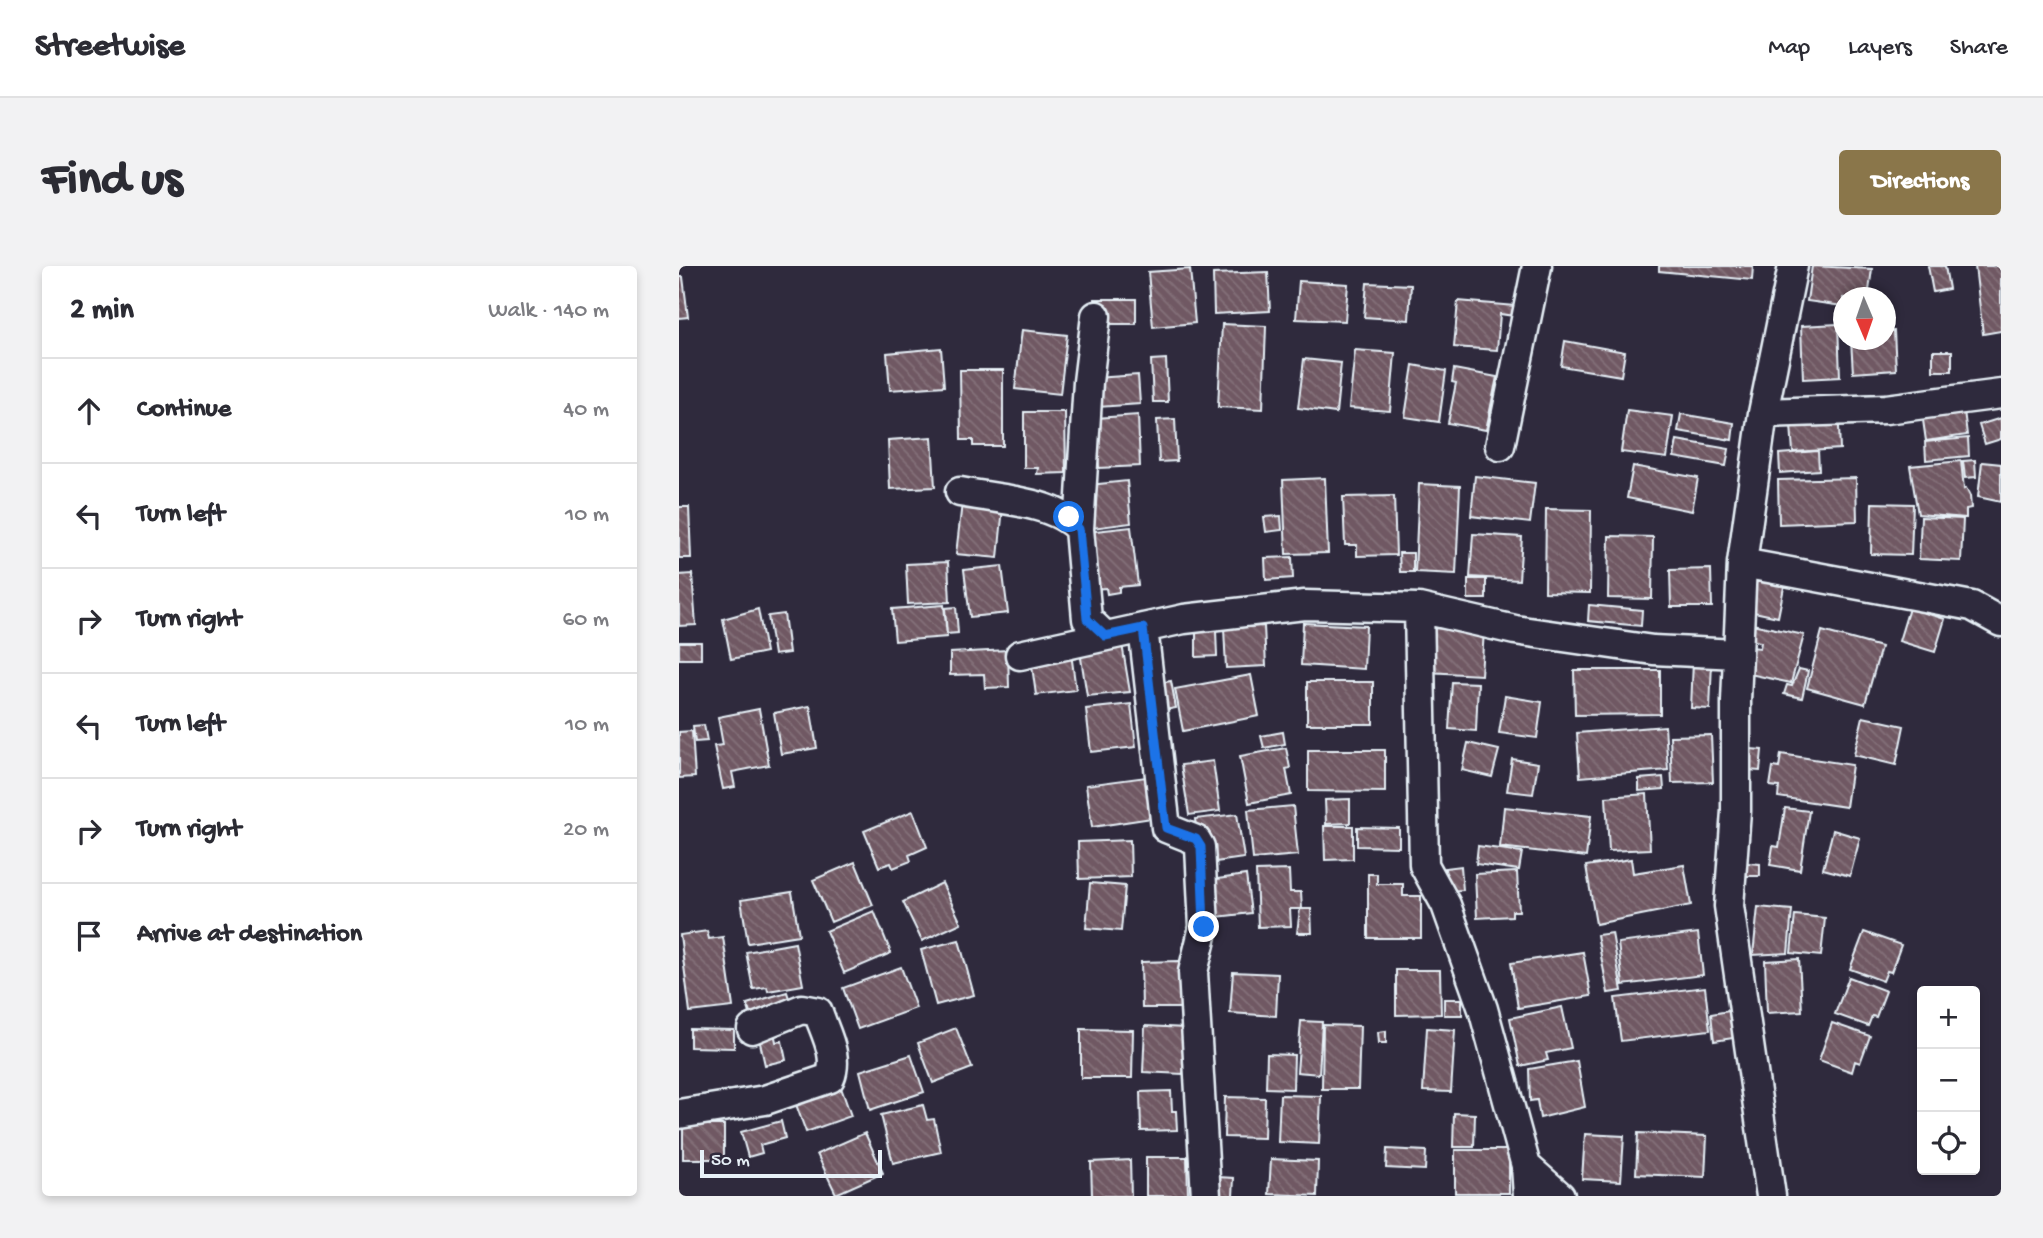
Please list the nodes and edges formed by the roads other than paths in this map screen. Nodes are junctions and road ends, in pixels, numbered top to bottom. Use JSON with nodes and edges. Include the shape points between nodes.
{"nodes":[{"id":1,"x":1537,"y":266,"type":"edge"},
{"id":2,"x":1793,"y":266,"type":"edge"},
{"id":3,"x":1096,"y":316,"type":"dead end"},
{"id":4,"x":2001,"y":394,"type":"edge"},
{"id":5,"x":1763,"y":413,"type":"junction"},
{"id":6,"x":1500,"y":446,"type":"dead end"},
{"id":7,"x":960,"y":492,"type":"dead end"},
{"id":8,"x":1079,"y":529,"type":"junction"},
{"id":9,"x":1742,"y":563,"type":"junction"},
{"id":10,"x":1419,"y":608,"type":"junction"},
{"id":11,"x":2001,"y":622,"type":"edge"},
{"id":12,"x":1143,"y":628,"type":"junction"},
{"id":13,"x":1105,"y":636,"type":"junction"},
{"id":14,"x":1738,"y":654,"type":"junction"},
{"id":15,"x":1020,"y":655,"type":"dead end"},
{"id":16,"x":752,"y":1029,"type":"dead end"},
{"id":17,"x":679,"y":1114,"type":"edge"},
{"id":18,"x":1526,"y":1166,"type":"junction"},
{"id":19,"x":1206,"y":1196,"type":"edge"},
{"id":20,"x":1528,"y":1196,"type":"edge"},
{"id":21,"x":1560,"y":1196,"type":"edge"},
{"id":22,"x":1770,"y":1196,"type":"edge"}],
"edges":[{"from":1,"to":6,"type":"street"},
{"from":2,"to":5,"type":"street"},
{"from":3,"to":8,"type":"street"},
{"from":4,"to":5,"type":"street","via":[[1886,409]]},
{"from":5,"to":9,"type":"street"},
{"from":7,"to":8,"type":"street","via":[[1052,510],[1069,517]]},
{"from":8,"to":13,"type":"street","via":[[1087,619]]},
{"from":9,"to":11,"type":"street","via":[[1972,606]]},
{"from":9,"to":14,"type":"street"},
{"from":10,"to":12,"type":"street","via":[[1305,605]]},
{"from":10,"to":14,"type":"street","via":[[1542,634],[1653,650]]},
{"from":10,"to":18,"type":"street","via":[[1424,865],[1446,905],[1483,1009]]},
{"from":12,"to":13,"type":"street"},
{"from":12,"to":19,"type":"street","via":[[1166,828],[1196,839],[1201,847],[1204,927],[1193,972]]},
{"from":13,"to":15,"type":"street"},
{"from":14,"to":22,"type":"street","via":[[1736,811],[1729,906]]},
{"from":16,"to":17,"type":"street","via":[[802,1010],[818,1012],[834,1057],[830,1078],[765,1100]]},
{"from":18,"to":20,"type":"street"},
{"from":18,"to":21,"type":"street"}]}
